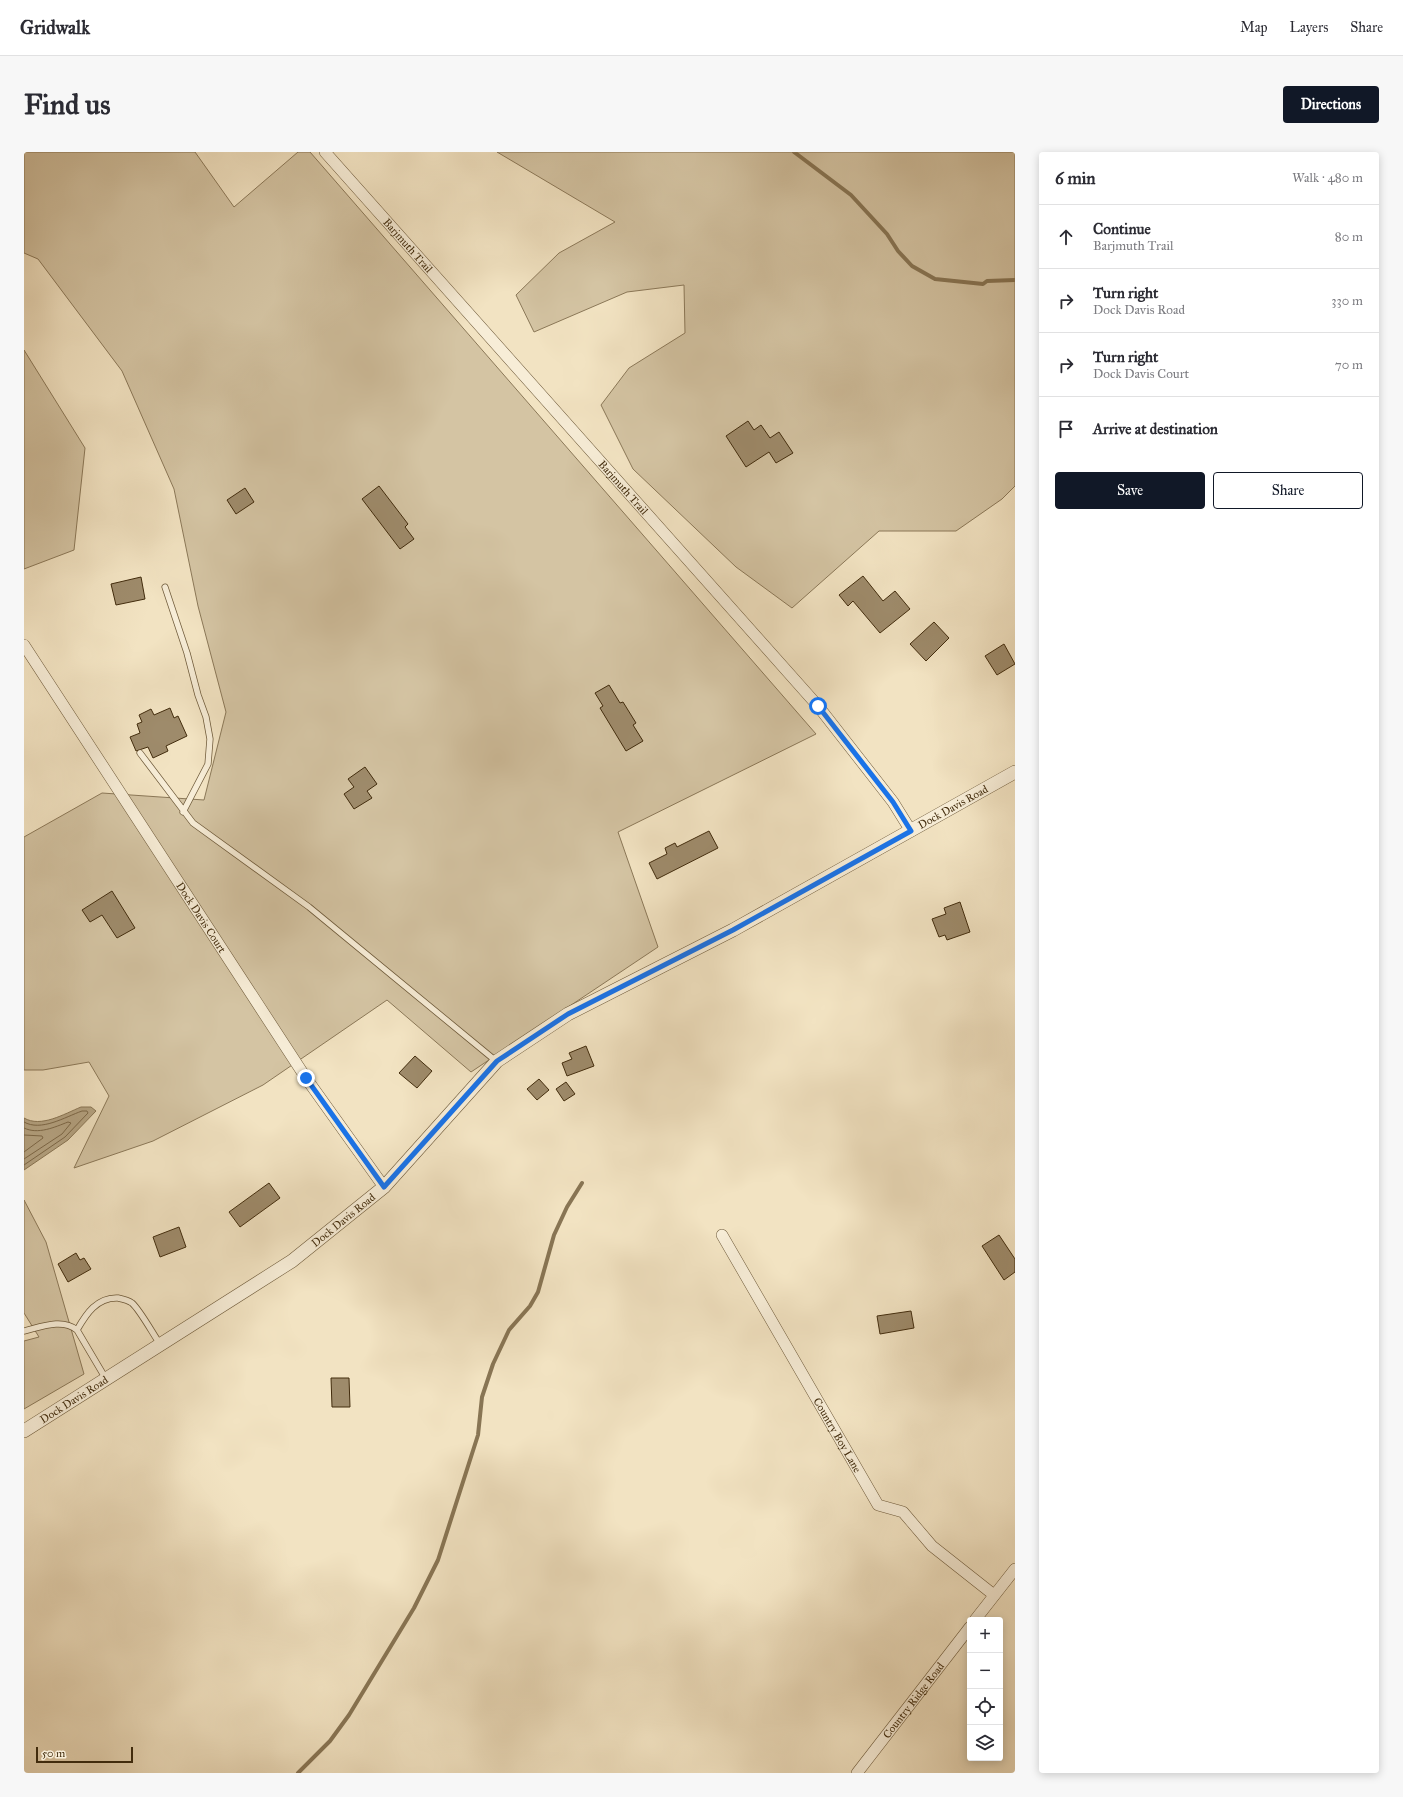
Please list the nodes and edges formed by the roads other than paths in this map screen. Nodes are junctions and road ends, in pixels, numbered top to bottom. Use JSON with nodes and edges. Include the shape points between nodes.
{"nodes":[{"id":1,"x":325,"y":152,"type":"edge"},
{"id":2,"x":165,"y":587,"type":"dead end"},
{"id":3,"x":24,"y":644,"type":"edge"},
{"id":4,"x":140,"y":753,"type":"dead end"},
{"id":5,"x":1015,"y":772,"type":"edge"},
{"id":6,"x":183,"y":812,"type":"junction"},
{"id":7,"x":911,"y":831,"type":"junction"},
{"id":8,"x":497,"y":1061,"type":"junction"},
{"id":9,"x":384,"y":1187,"type":"junction"},
{"id":10,"x":722,"y":1235,"type":"dead end"},
{"id":11,"x":76,"y":1330,"type":"junction"},
{"id":12,"x":24,"y":1331,"type":"edge"},
{"id":13,"x":160,"y":1344,"type":"junction"},
{"id":14,"x":106,"y":1379,"type":"junction"},
{"id":15,"x":24,"y":1431,"type":"edge"},
{"id":16,"x":1015,"y":1568,"type":"edge"},
{"id":17,"x":994,"y":1595,"type":"junction"},
{"id":18,"x":977,"y":1617,"type":"edge"},
{"id":19,"x":967,"y":1631,"type":"edge"},
{"id":20,"x":857,"y":1773,"type":"edge"}],
"edges":[{"from":1,"to":7,"type":"street","name":"Barjmuth Trail","via":[[818,706],[893,802]]},
{"from":2,"to":6,"type":"lane","via":[[206,717],[210,739],[208,764]]},
{"from":3,"to":9,"type":"street","name":"Dock Davis Court","via":[[306,1078]]},
{"from":4,"to":6,"type":"lane"},
{"from":5,"to":7,"type":"street","name":"Dock Davis Road"},
{"from":6,"to":8,"type":"lane","via":[[193,823],[308,907]]},
{"from":7,"to":8,"type":"street","name":"Dock Davis Road","via":[[733,930],[568,1014]]},
{"from":8,"to":9,"type":"street","name":"Dock Davis Road"},
{"from":9,"to":13,"type":"street","name":"Dock Davis Road","via":[[292,1261]]},
{"from":10,"to":17,"type":"street","name":"Country Boy Lane","via":[[878,1505],[903,1512],[932,1546]]},
{"from":11,"to":12,"type":"lane","via":[[70,1324],[59,1324]]},
{"from":11,"to":13,"type":"lane","via":[[96,1304],[110,1298],[124,1299],[132,1304]]},
{"from":11,"to":14,"type":"lane"},
{"from":13,"to":14,"type":"street","name":"Dock Davis Road"},
{"from":14,"to":15,"type":"street","name":"Dock Davis Road"},
{"from":16,"to":17,"type":"street"},
{"from":17,"to":18,"type":"street"},
{"from":19,"to":20,"type":"street","name":"Country Ridge Road"}]}
